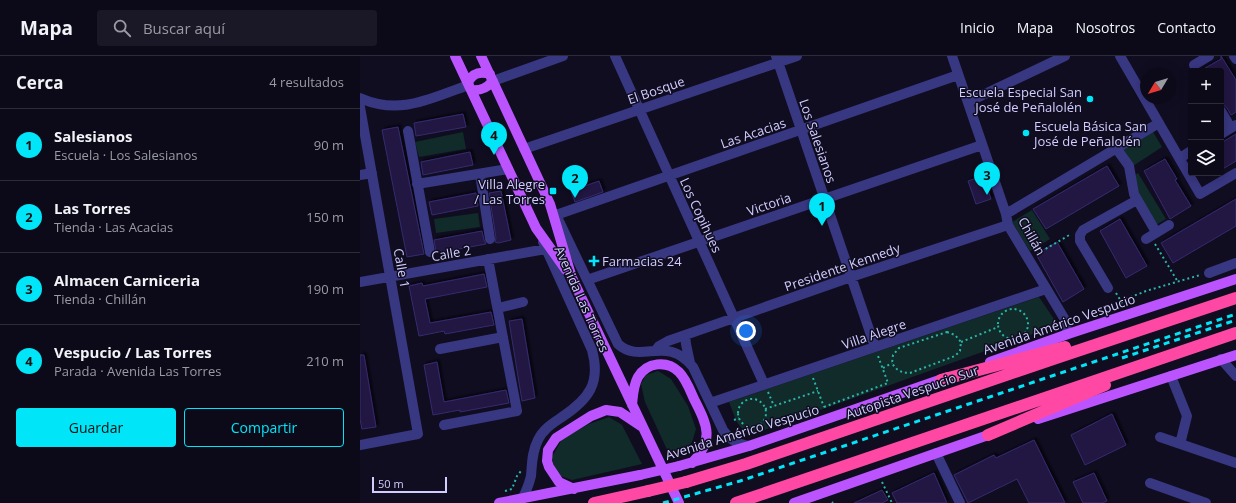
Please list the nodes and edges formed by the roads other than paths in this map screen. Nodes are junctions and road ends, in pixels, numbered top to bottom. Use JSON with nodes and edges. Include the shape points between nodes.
{"nodes":[{"id":1,"x":455,"y":56,"type":"edge"},
{"id":2,"x":481,"y":56,"type":"edge"},
{"id":3,"x":564,"y":56,"type":"edge"},
{"id":4,"x":615,"y":56,"type":"edge"},
{"id":5,"x":797,"y":56,"type":"edge"},
{"id":6,"x":952,"y":56,"type":"edge"},
{"id":7,"x":1065,"y":56,"type":"edge"},
{"id":8,"x":1120,"y":56,"type":"edge"},
{"id":9,"x":1209,"y":56,"type":"edge"},
{"id":10,"x":1234,"y":56,"type":"edge"},
{"id":11,"x":777,"y":59,"type":"edge"},
{"id":12,"x":1236,"y":59,"type":"edge"},
{"id":13,"x":1194,"y":65,"type":"dead end"},
{"id":14,"x":958,"y":75,"type":"junction"},
{"id":15,"x":491,"y":77,"type":"junction"},
{"id":16,"x":469,"y":86,"type":"junction"},
{"id":17,"x":360,"y":98,"type":"edge"},
{"id":18,"x":968,"y":102,"type":"junction"},
{"id":19,"x":360,"y":107,"type":"edge"},
{"id":20,"x":639,"y":110,"type":"junction"},
{"id":21,"x":1224,"y":115,"type":"edge"},
{"id":22,"x":1159,"y":123,"type":"junction"},
{"id":23,"x":1233,"y":126,"type":"edge"},
{"id":24,"x":801,"y":130,"type":"junction"},
{"id":25,"x":408,"y":131,"type":"dead end"},
{"id":26,"x":1224,"y":132,"type":"edge"},
{"id":27,"x":982,"y":145,"type":"junction"},
{"id":28,"x":1116,"y":148,"type":"junction"},
{"id":29,"x":524,"y":149,"type":"junction"},
{"id":30,"x":1188,"y":153,"type":"edge"},
{"id":31,"x":1180,"y":158,"type":"junction"},
{"id":32,"x":508,"y":169,"type":"junction"},
{"id":33,"x":1236,"y":172,"type":"edge"},
{"id":34,"x":372,"y":173,"type":"junction"},
{"id":35,"x":480,"y":174,"type":"junction"},
{"id":36,"x":360,"y":175,"type":"edge"},
{"id":37,"x":669,"y":176,"type":"junction"},
{"id":38,"x":417,"y":184,"type":"junction"},
{"id":39,"x":824,"y":199,"type":"junction"},
{"id":40,"x":1137,"y":200,"type":"junction"},
{"id":41,"x":550,"y":204,"type":"junction"},
{"id":42,"x":556,"y":215,"type":"junction"},
{"id":43,"x":1007,"y":220,"type":"junction"},
{"id":44,"x":1169,"y":225,"type":"dead end"},
{"id":45,"x":536,"y":228,"type":"junction"},
{"id":46,"x":490,"y":239,"type":"dead end"},
{"id":47,"x":699,"y":241,"type":"junction"},
{"id":48,"x":546,"y":249,"type":"junction"},
{"id":49,"x":430,"y":252,"type":"dead end"},
{"id":50,"x":488,"y":259,"type":"junction"},
{"id":51,"x":1236,"y":263,"type":"edge"},
{"id":52,"x":1209,"y":273,"type":"road end"},
{"id":53,"x":390,"y":277,"type":"junction"},
{"id":54,"x":851,"y":277,"type":"junction"},
{"id":55,"x":572,"y":278,"type":"junction"},
{"id":56,"x":1236,"y":279,"type":"edge"},
{"id":57,"x":587,"y":280,"type":"junction"},
{"id":58,"x":360,"y":282,"type":"edge"},
{"id":59,"x":1046,"y":288,"type":"junction"},
{"id":60,"x":1108,"y":288,"type":"dead end"},
{"id":61,"x":1236,"y":298,"type":"edge"},
{"id":62,"x":523,"y":302,"type":"dead end"},
{"id":63,"x":498,"y":308,"type":"junction"},
{"id":64,"x":734,"y":318,"type":"junction"},
{"id":65,"x":1159,"y":323,"type":"junction"},
{"id":66,"x":1068,"y":334,"type":"junction"},
{"id":67,"x":1236,"y":334,"type":"edge"},
{"id":68,"x":685,"y":335,"type":"junction"},
{"id":69,"x":503,"y":337,"type":"junction"},
{"id":70,"x":875,"y":347,"type":"junction"},
{"id":71,"x":1195,"y":347,"type":"junction"},
{"id":72,"x":440,"y":349,"type":"dead end"},
{"id":73,"x":656,"y":350,"type":"junction"},
{"id":74,"x":1236,"y":355,"type":"edge"},
{"id":75,"x":1221,"y":359,"type":"junction"},
{"id":76,"x":690,"y":363,"type":"junction"},
{"id":77,"x":1171,"y":376,"type":"junction"},
{"id":78,"x":1236,"y":376,"type":"edge"},
{"id":79,"x":941,"y":380,"type":"junction"},
{"id":80,"x":764,"y":384,"type":"junction"},
{"id":81,"x":710,"y":403,"type":"junction"},
{"id":82,"x":632,"y":405,"type":"junction"},
{"id":83,"x":444,"y":425,"type":"dead end"},
{"id":84,"x":643,"y":428,"type":"junction"},
{"id":85,"x":988,"y":435,"type":"junction"},
{"id":86,"x":1160,"y":437,"type":"dead end"},
{"id":87,"x":1180,"y":444,"type":"junction"},
{"id":88,"x":360,"y":445,"type":"edge"},
{"id":89,"x":749,"y":446,"type":"junction"},
{"id":90,"x":936,"y":453,"type":"junction"},
{"id":91,"x":692,"y":463,"type":"junction"},
{"id":92,"x":1236,"y":463,"type":"edge"},
{"id":93,"x":1150,"y":483,"type":"dead end"},
{"id":94,"x":574,"y":489,"type":"junction"},
{"id":95,"x":522,"y":499,"type":"junction"},
{"id":96,"x":805,"y":501,"type":"edge"},
{"id":97,"x":499,"y":503,"type":"edge"},
{"id":98,"x":594,"y":503,"type":"edge"},
{"id":99,"x":679,"y":503,"type":"edge"},
{"id":100,"x":736,"y":503,"type":"edge"},
{"id":101,"x":794,"y":503,"type":"edge"},
{"id":102,"x":960,"y":503,"type":"edge"},
{"id":103,"x":1206,"y":503,"type":"edge"}],
"edges":[{"from":1,"to":16,"type":"main road","name":"Avenida Las Torres"},
{"from":2,"to":15,"type":"main road","name":"Avenida Las Torres"},
{"from":3,"to":15,"type":"street"},
{"from":4,"to":20,"type":"street","name":"Los Copihues"},
{"from":5,"to":11,"type":"street","name":"El Bosque"},
{"from":6,"to":14,"type":"street","name":"Chillán"},
{"from":7,"to":18,"type":"street"},
{"from":8,"to":22,"type":"street"},
{"from":9,"to":13,"type":"street"},
{"from":10,"to":12,"type":"street"},
{"from":11,"to":20,"type":"street","name":"El Bosque"},
{"from":11,"to":24,"type":"street","name":"Los Salesianos"},
{"from":14,"to":18,"type":"street","name":"Chillán"},
{"from":14,"to":24,"type":"street","name":"Las Acacias"},
{"from":15,"to":16,"type":"main road","via":[[484,89]]},
{"from":15,"to":16,"type":"main road","via":[[480,72]]},
{"from":15,"to":29,"type":"main road","name":"Avenida Las Torres"},
{"from":16,"to":17,"type":"street","via":[[400,106],[376,104]]},
{"from":16,"to":32,"type":"main road","name":"Avenida Las Torres"},
{"from":18,"to":27,"type":"street","name":"Chillán"},
{"from":19,"to":34,"type":"street","name":"Calle 1"},
{"from":20,"to":29,"type":"street","name":"El Bosque"},
{"from":20,"to":37,"type":"street","name":"Los Copihues"},
{"from":21,"to":23,"type":"street"},
{"from":22,"to":28,"type":"street","name":"Presidente Kennedy"},
{"from":22,"to":31,"type":"street"},
{"from":23,"to":26,"type":"street"},
{"from":24,"to":37,"type":"street","name":"Las Acacias"},
{"from":24,"to":39,"type":"street","name":"Los Salesianos"},
{"from":25,"to":38,"type":"street"},
{"from":27,"to":39,"type":"street","name":"Victoria"},
{"from":27,"to":43,"type":"street","name":"Chillán"},
{"from":28,"to":40,"type":"street","via":[[1129,166]]},
{"from":28,"to":43,"type":"street","name":"Presidente Kennedy"},
{"from":29,"to":41,"type":"main road","name":"Avenida Las Torres"},
{"from":30,"to":31,"type":"street"},
{"from":31,"to":33,"type":"street","via":[[1200,194]]},
{"from":32,"to":35,"type":"street"},
{"from":32,"to":45,"type":"main road","name":"Avenida Las Torres"},
{"from":34,"to":36,"type":"street"},
{"from":34,"to":53,"type":"street","name":"Calle 1"},
{"from":35,"to":38,"type":"street"},
{"from":35,"to":46,"type":"street"},
{"from":37,"to":42,"type":"street","name":"Las Acacias"},
{"from":37,"to":47,"type":"street","name":"Los Copihues"},
{"from":38,"to":49,"type":"street"},
{"from":39,"to":47,"type":"street","name":"Victoria"},
{"from":39,"to":54,"type":"street","name":"Los Salesianos"},
{"from":40,"to":44,"type":"street","via":[[1151,236]]},
{"from":40,"to":60,"type":"street","via":[[1083,230],[1080,235],[1080,241]]},
{"from":41,"to":42,"type":"street","name":"Avenida Las Torres"},
{"from":41,"to":55,"type":"main road","name":"Avenida Las Torres"},
{"from":42,"to":57,"type":"street","name":"Avenida Las Torres"},
{"from":43,"to":54,"type":"street","name":"Presidente Kennedy"},
{"from":43,"to":59,"type":"street","name":"Chillán"},
{"from":45,"to":48,"type":"street","name":"Avenida Las Torres"},
{"from":45,"to":55,"type":"main road","name":"Avenida Las Torres"},
{"from":47,"to":57,"type":"street","name":"Victoria"},
{"from":47,"to":64,"type":"street","name":"Los Copihues"},
{"from":48,"to":50,"type":"street","name":"Calle 2"},
{"from":48,"to":95,"type":"street","name":"Avenida Las Torres","via":[[592,350],[595,377],[591,390],[583,401],[546,429],[538,439],[529,482]]},
{"from":50,"to":53,"type":"street","name":"Calle 2"},
{"from":50,"to":63,"type":"street"},
{"from":51,"to":52,"type":"street"},
{"from":53,"to":58,"type":"street","name":"Calle 2"},
{"from":53,"to":88,"type":"street","name":"Calle 1","via":[[418,434]]},
{"from":54,"to":64,"type":"street","name":"Presidente Kennedy"},
{"from":54,"to":70,"type":"street","name":"Los Salesianos"},
{"from":55,"to":82,"type":"main road","name":"Avenida Las Torres"},
{"from":56,"to":66,"type":"main road","name":"Avenida Américo Vespucio"},
{"from":57,"to":73,"type":"street","name":"Avenida Las Torres","via":[[618,344],[635,352]]},
{"from":59,"to":66,"type":"street","name":"Chillán","via":[[1064,318]]},
{"from":59,"to":70,"type":"street","name":"Villa Alegre"},
{"from":61,"to":65,"type":"highway","name":"Autopista Vespucio Sur"},
{"from":62,"to":63,"type":"street"},
{"from":63,"to":69,"type":"street"},
{"from":64,"to":68,"type":"street","name":"Presidente Kennedy"},
{"from":64,"to":80,"type":"street","name":"Los Copihues"},
{"from":65,"to":79,"type":"highway"},
{"from":65,"to":98,"type":"highway","name":"Autopista Vespucio Sur","bridge":true,"via":[[767,457],[686,482]]},
{"from":66,"to":79,"type":"main road","name":"Avenida Américo Vespucio"},
{"from":67,"to":71,"type":"highway"},
{"from":68,"to":73,"type":"street","name":"Presidente Kennedy","via":[[665,342]]},
{"from":68,"to":76,"type":"street"},
{"from":69,"to":72,"type":"street"},
{"from":69,"to":83,"type":"street","via":[[517,411]]},
{"from":70,"to":80,"type":"street","name":"Villa Alegre"},
{"from":71,"to":85,"type":"highway"},
{"from":71,"to":100,"type":"highway"},
{"from":73,"to":76,"type":"street","name":"Avenida Las Torres","via":[[676,353]]},
{"from":74,"to":75,"type":"main road"},
{"from":75,"to":77,"type":"main road"},
{"from":75,"to":78,"type":"street"},
{"from":76,"to":81,"type":"street","name":"Avenida Las Torres"},
{"from":77,"to":85,"type":"main road"},
{"from":77,"to":87,"type":"street","via":[[1187,416]]},
{"from":79,"to":89,"type":"main road","name":"Avenida Américo Vespucio"},
{"from":80,"to":81,"type":"street","name":"Villa Alegre"},
{"from":81,"to":89,"type":"street","name":"Avenida Las Torres","via":[[726,435],[736,443]]},
{"from":82,"to":84,"type":"main road","name":"Avenida Las Torres"},
{"from":82,"to":91,"type":"main road","via":[[636,381],[646,368],[662,364],[672,366],[679,372],[703,417],[707,430],[706,443]]},
{"from":84,"to":94,"type":"main road","via":[[620,412],[606,410],[591,416],[556,438],[548,450],[549,467],[559,482]]},
{"from":84,"to":99,"type":"main road","name":"Avenida Las Torres"},
{"from":85,"to":90,"type":"main road"},
{"from":86,"to":87,"type":"street"},
{"from":87,"to":92,"type":"street"},
{"from":89,"to":91,"type":"main road","name":"Avenida Américo Vespucio"},
{"from":90,"to":96,"type":"main road"},
{"from":90,"to":102,"type":"street"},
{"from":91,"to":94,"type":"main road","name":"Avenida Américo Vespucio","bridge":true},
{"from":93,"to":103,"type":"street"},
{"from":94,"to":95,"type":"main road","name":"Avenida Américo Vespucio"},
{"from":95,"to":97,"type":"main road","name":"Avenida Américo Vespucio"},
{"from":96,"to":101,"type":"main road"}]}
